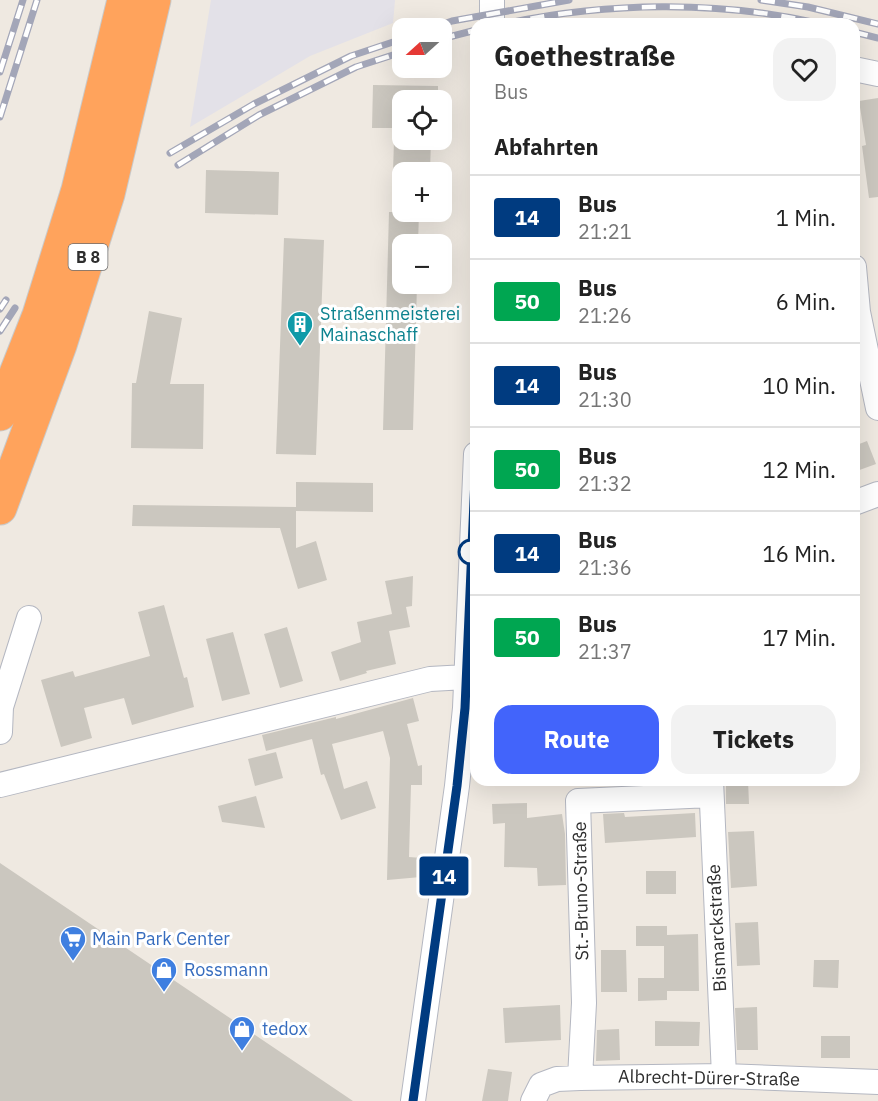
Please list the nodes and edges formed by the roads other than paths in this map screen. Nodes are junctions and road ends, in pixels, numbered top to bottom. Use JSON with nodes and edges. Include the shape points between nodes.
{"nodes":[{"id":1,"x":124,"y":0,"type":"edge"},
{"id":2,"x":154,"y":0,"type":"edge"},
{"id":3,"x":492,"y":0,"type":"edge"},
{"id":4,"x":492,"y":18,"type":"edge"},
{"id":5,"x":860,"y":70,"type":"edge"},
{"id":6,"x":878,"y":74,"type":"edge"},
{"id":7,"x":860,"y":329,"type":"edge"},
{"id":8,"x":878,"y":408,"type":"edge"},
{"id":9,"x":0,"y":414,"type":"edge"},
{"id":10,"x":878,"y":494,"type":"edge"},
{"id":11,"x":860,"y":500,"type":"edge"},
{"id":12,"x":0,"y":508,"type":"edge"},
{"id":13,"x":29,"y":618,"type":"dead end"},
{"id":14,"x":470,"y":645,"type":"edge"},
{"id":15,"x":466,"y":677,"type":"junction"},
{"id":16,"x":0,"y":732,"type":"edge"},
{"id":17,"x":0,"y":785,"type":"edge"},
{"id":18,"x":711,"y":787,"type":"edge"},
{"id":19,"x":724,"y":1076,"type":"junction"},
{"id":20,"x":580,"y":1078,"type":"junction"},
{"id":21,"x":878,"y":1082,"type":"edge"},
{"id":22,"x":537,"y":1093,"type":"edge"},
{"id":23,"x":413,"y":1101,"type":"edge"}],
"edges":[{"from":1,"to":9,"type":"highway","number":"B 8","via":[[78,190],[39,315]]},
{"from":2,"to":12,"type":"highway","number":"B 8","via":[[108,194],[60,345]]},
{"from":3,"to":4,"type":"street"},
{"from":5,"to":6,"type":"street"},
{"from":7,"to":8,"type":"street"},
{"from":10,"to":11,"type":"street"},
{"from":13,"to":16,"type":"street","via":[[1,707]]},
{"from":14,"to":15,"type":"street"},
{"from":15,"to":17,"type":"street","via":[[430,680]]},
{"from":15,"to":23,"type":"street","via":[[457,786]]},
{"from":18,"to":19,"type":"street","name":"Bismarckstraße"},
{"from":18,"to":20,"type":"street","name":"St.-Bruno-Straße","via":[[578,801],[584,1003]]},
{"from":19,"to":20,"type":"street","name":"Albrecht-Dürer-Straße"},
{"from":19,"to":21,"type":"street","name":"Albrecht-Dürer-Straße"},
{"from":20,"to":22,"type":"street","name":"Albrecht-Dürer-Straße","via":[[557,1079]]}]}
